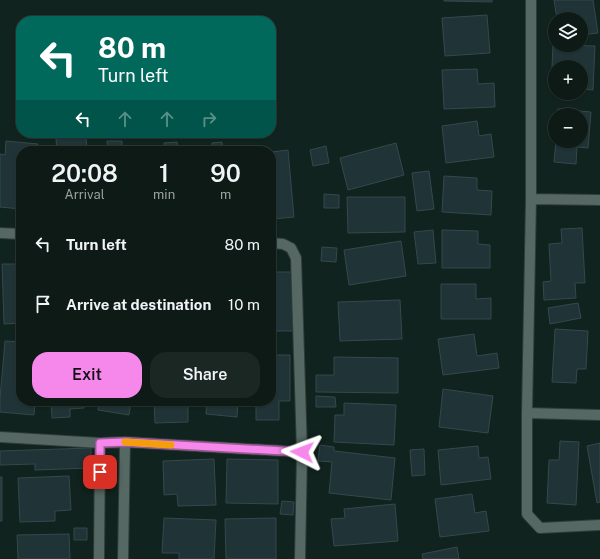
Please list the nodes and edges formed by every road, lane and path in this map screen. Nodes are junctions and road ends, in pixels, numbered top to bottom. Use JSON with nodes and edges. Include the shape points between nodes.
{"nodes":[{"id":1,"x":532,"y":0,"type":"edge"},
{"id":2,"x":531,"y":199,"type":"junction"},
{"id":3,"x":600,"y":200,"type":"edge"},
{"id":4,"x":0,"y":233,"type":"edge"},
{"id":5,"x":16,"y":234,"type":"edge"},
{"id":6,"x":276,"y":243,"type":"edge"},
{"id":7,"x":527,"y":413,"type":"junction"},
{"id":8,"x":600,"y":415,"type":"edge"},
{"id":9,"x":0,"y":437,"type":"edge"},
{"id":10,"x":125,"y":442,"type":"junction"},
{"id":11,"x":100,"y":443,"type":"junction"},
{"id":12,"x":302,"y":452,"type":"junction"},
{"id":13,"x":600,"y":525,"type":"edge"},
{"id":14,"x":99,"y":559,"type":"edge"},
{"id":15,"x":122,"y":559,"type":"edge"},
{"id":16,"x":300,"y":559,"type":"edge"}],
"edges":[{"from":1,"to":2,"type":"street"},
{"from":2,"to":3,"type":"street"},
{"from":2,"to":7,"type":"street"},
{"from":4,"to":5,"type":"street"},
{"from":6,"to":12,"type":"street","via":[[291,248],[296,258]]},
{"from":7,"to":8,"type":"street"},
{"from":7,"to":13,"type":"street","via":[[527,514],[540,528]]},
{"from":9,"to":11,"type":"street"},
{"from":10,"to":11,"type":"street"},
{"from":10,"to":12,"type":"street"},
{"from":10,"to":15,"type":"street"},
{"from":11,"to":14,"type":"street"},
{"from":12,"to":16,"type":"street"}]}
